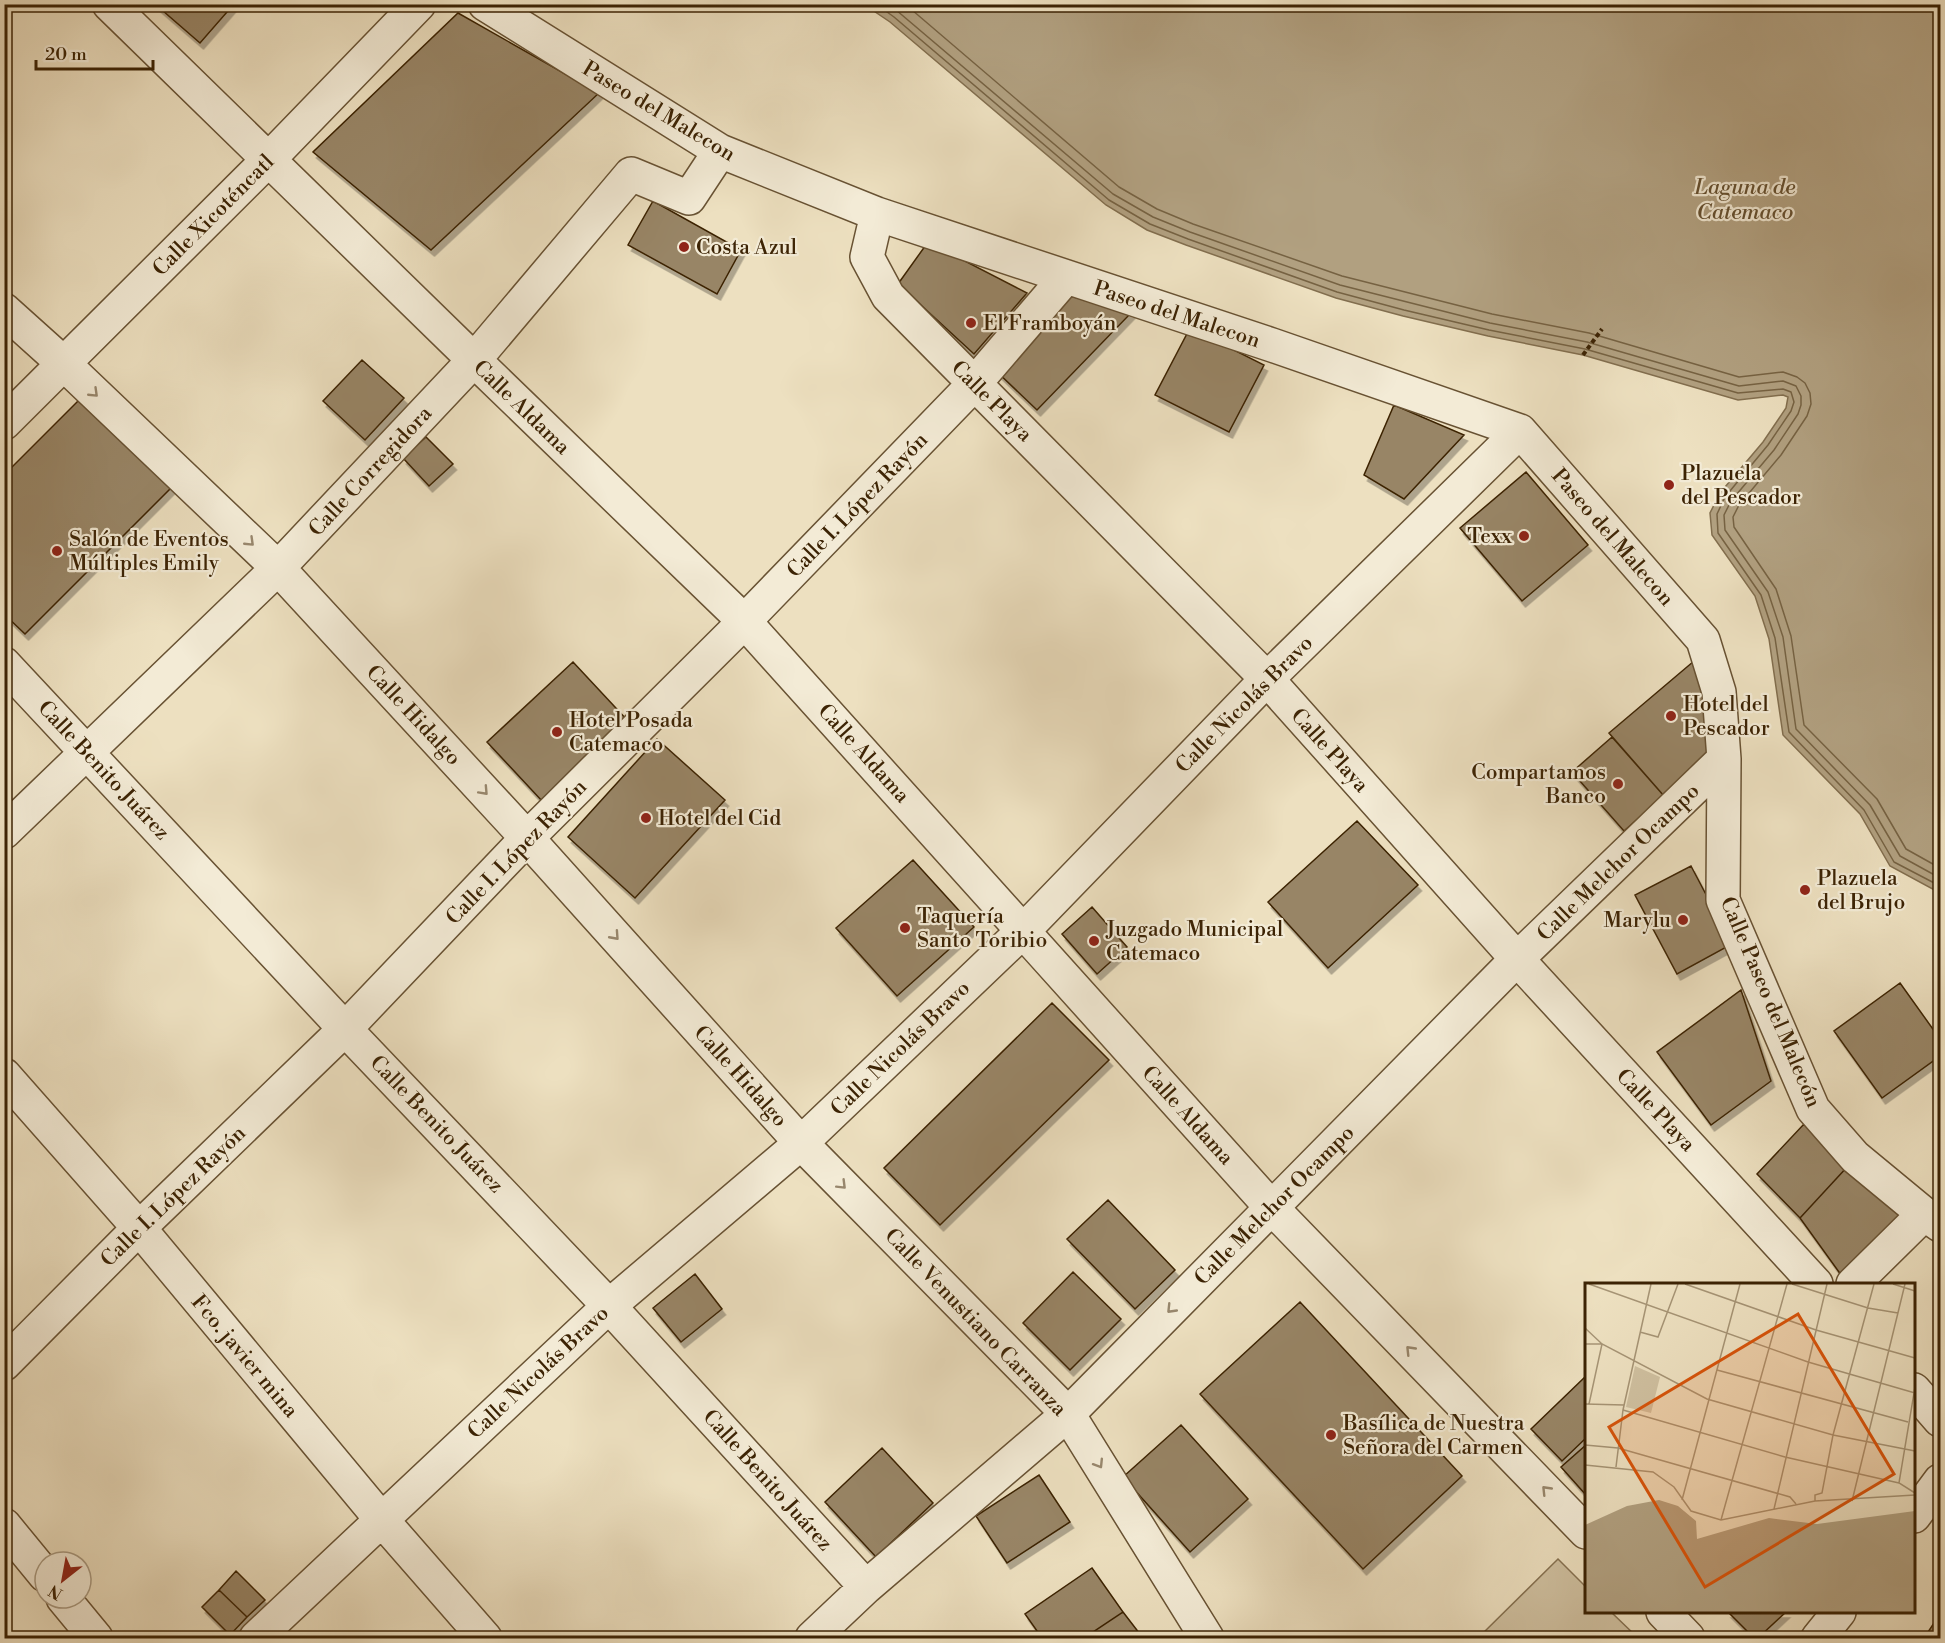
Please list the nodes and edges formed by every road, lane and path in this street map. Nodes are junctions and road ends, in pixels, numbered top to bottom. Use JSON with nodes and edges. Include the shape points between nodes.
{"nodes":[{"id":1,"x":109,"y":4,"type":"edge"},
{"id":2,"x":419,"y":4,"type":"edge"},
{"id":3,"x":485,"y":4,"type":"edge"},
{"id":4,"x":720,"y":151,"type":"junction"},
{"id":5,"x":269,"y":159,"type":"junction"},
{"id":6,"x":877,"y":214,"type":"junction"},
{"id":7,"x":1066,"y":277,"type":"junction"},
{"id":8,"x":4,"y":310,"type":"edge"},
{"id":9,"x":1602,"y":329,"type":"dead end"},
{"id":10,"x":1583,"y":355,"type":"dead end"},
{"id":11,"x":474,"y":360,"type":"junction"},
{"id":12,"x":63,"y":363,"type":"junction"},
{"id":13,"x":975,"y":383,"type":"junction"},
{"id":14,"x":4,"y":423,"type":"edge"},
{"id":15,"x":1520,"y":431,"type":"junction"},
{"id":16,"x":278,"y":568,"type":"junction"},
{"id":17,"x":744,"y":621,"type":"junction"},
{"id":18,"x":4,"y":664,"type":"edge"},
{"id":19,"x":1267,"y":679,"type":"junction"},
{"id":20,"x":88,"y":752,"type":"junction"},
{"id":21,"x":1724,"y":759,"type":"junction"},
{"id":22,"x":4,"y":832,"type":"edge"},
{"id":23,"x":527,"y":838,"type":"junction"},
{"id":24,"x":1024,"y":930,"type":"junction"},
{"id":25,"x":1517,"y":959,"type":"junction"},
{"id":26,"x":345,"y":1029,"type":"junction"},
{"id":27,"x":4,"y":1075,"type":"edge"},
{"id":28,"x":801,"y":1143,"type":"junction"},
{"id":29,"x":1271,"y":1207,"type":"junction"},
{"id":30,"x":1933,"y":1220,"type":"edge"},
{"id":31,"x":139,"y":1228,"type":"junction"},
{"id":32,"x":1815,"y":1283,"type":"edge"},
{"id":33,"x":1854,"y":1283,"type":"edge"},
{"id":34,"x":609,"y":1305,"type":"junction"},
{"id":35,"x":4,"y":1364,"type":"edge"},
{"id":36,"x":1915,"y":1391,"type":"edge"},
{"id":37,"x":1068,"y":1414,"type":"junction"},
{"id":38,"x":1941,"y":1420,"type":"edge"},
{"id":39,"x":1941,"y":1481,"type":"edge"},
{"id":40,"x":1915,"y":1515,"type":"edge"},
{"id":41,"x":381,"y":1519,"type":"junction"},
{"id":42,"x":4,"y":1525,"type":"edge"},
{"id":43,"x":1585,"y":1530,"type":"edge"},
{"id":44,"x":33,"y":1560,"type":"edge"},
{"id":45,"x":866,"y":1587,"type":"junction"},
{"id":46,"x":73,"y":1610,"type":"edge"},
{"id":47,"x":1665,"y":1613,"type":"edge"},
{"id":48,"x":1837,"y":1613,"type":"edge"},
{"id":49,"x":96,"y":1638,"type":"edge"},
{"id":50,"x":256,"y":1638,"type":"edge"},
{"id":51,"x":485,"y":1638,"type":"edge"},
{"id":52,"x":812,"y":1638,"type":"edge"},
{"id":53,"x":1207,"y":1638,"type":"edge"},
{"id":54,"x":1688,"y":1638,"type":"edge"},
{"id":55,"x":1818,"y":1638,"type":"edge"}],
"edges":[{"from":1,"to":5,"type":"street","name":"Calle Aldama"},
{"from":2,"to":5,"type":"street","name":"Calle Xicoténcatl"},
{"from":3,"to":4,"type":"street","name":"Paseo del Malecon"},
{"from":4,"to":6,"type":"street","name":"Paseo del Malecon"},
{"from":4,"to":11,"type":"street","name":"Calle Corregidora","via":[[689,198],[631,174]]},
{"from":5,"to":11,"type":"street","name":"Calle Aldama"},
{"from":5,"to":12,"type":"street","name":"Calle Xicoténcatl"},
{"from":6,"to":7,"type":"street","name":"Paseo del Malecon"},
{"from":6,"to":13,"type":"street","name":"Calle Playa","via":[[867,257],[888,296]]},
{"from":7,"to":13,"type":"street","name":"Calle I. López Rayón"},
{"from":7,"to":15,"type":"street","name":"Paseo del Malecon"},
{"from":8,"to":12,"type":"street","name":"Calle Hidalgo"},
{"from":9,"to":10,"type":"path"},
{"from":11,"to":16,"type":"street","name":"Calle Corregidora"},
{"from":11,"to":17,"type":"street","name":"Calle Aldama"},
{"from":12,"to":14,"type":"street","name":"Calle Xicoténcatl"},
{"from":12,"to":16,"type":"street","name":"Calle Hidalgo","one_way":true},
{"from":13,"to":17,"type":"street","name":"Calle I. López Rayón"},
{"from":13,"to":19,"type":"street","name":"Calle Playa"},
{"from":15,"to":19,"type":"street","name":"Calle Nicolás Bravo"},
{"from":15,"to":21,"type":"street","name":"Paseo del Malecon","via":[[1703,640],[1719,692]]},
{"from":16,"to":20,"type":"street","name":"Calle Corregidora"},
{"from":16,"to":23,"type":"street","name":"Calle Hidalgo","one_way":true},
{"from":17,"to":23,"type":"street","name":"Calle I. López Rayón"},
{"from":17,"to":24,"type":"street","name":"Calle Aldama"},
{"from":18,"to":20,"type":"street","name":"Calle Benito Juárez"},
{"from":19,"to":24,"type":"street","name":"Calle Nicolás Bravo"},
{"from":19,"to":25,"type":"street","name":"Calle Playa"},
{"from":20,"to":22,"type":"street","name":"Calle Corregidora"},
{"from":20,"to":26,"type":"street","name":"Calle Benito Juárez"},
{"from":21,"to":25,"type":"street","name":"Calle Melchor Ocampo"},
{"from":21,"to":30,"type":"street","name":"Calle Paseo del Malecón","via":[[1723,900],[1813,1109],[1856,1157]]},
{"from":23,"to":26,"type":"street","name":"Calle I. López Rayón"},
{"from":23,"to":28,"type":"street","name":"Calle Hidalgo","one_way":true},
{"from":24,"to":28,"type":"street","name":"Calle Nicolás Bravo"},
{"from":24,"to":29,"type":"street","name":"Calle Aldama"},
{"from":25,"to":29,"type":"street","name":"Calle Melchor Ocampo"},
{"from":25,"to":32,"type":"street","name":"Calle Playa"},
{"from":26,"to":31,"type":"street","name":"Calle I. López Rayón"},
{"from":26,"to":34,"type":"street","name":"Calle Benito Juárez"},
{"from":27,"to":31,"type":"street","name":"Fco. javier mina"},
{"from":28,"to":34,"type":"street","name":"Calle Nicolás Bravo"},
{"from":28,"to":37,"type":"street","name":"Calle Venustiano Carranza","one_way":true},
{"from":29,"to":37,"type":"street","name":"Calle Melchor Ocampo","one_way":true},
{"from":43,"to":29,"type":"street","name":"Calle Aldama","one_way":true},
{"from":30,"to":33,"type":"street"},
{"from":31,"to":35,"type":"street","name":"Calle I. López Rayón"},
{"from":31,"to":41,"type":"street","name":"Fco. javier mina"},
{"from":34,"to":41,"type":"street","name":"Calle Nicolás Bravo"},
{"from":34,"to":45,"type":"street","name":"Calle Benito Juárez"},
{"from":36,"to":38,"type":"street"},
{"from":37,"to":45,"type":"street","name":"Calle Melchor Ocampo"},
{"from":37,"to":53,"type":"street","name":"Calle Venustiano Carranza","one_way":true},
{"from":39,"to":40,"type":"street"},
{"from":41,"to":50,"type":"street","name":"Calle Nicolás Bravo"},
{"from":41,"to":51,"type":"street","name":"Fco. javier mina"},
{"from":42,"to":44,"type":"street"},
{"from":45,"to":52,"type":"street","name":"Calle Melchor Ocampo"},
{"from":46,"to":49,"type":"street"},
{"from":47,"to":54,"type":"street"},
{"from":48,"to":55,"type":"street"}]}
